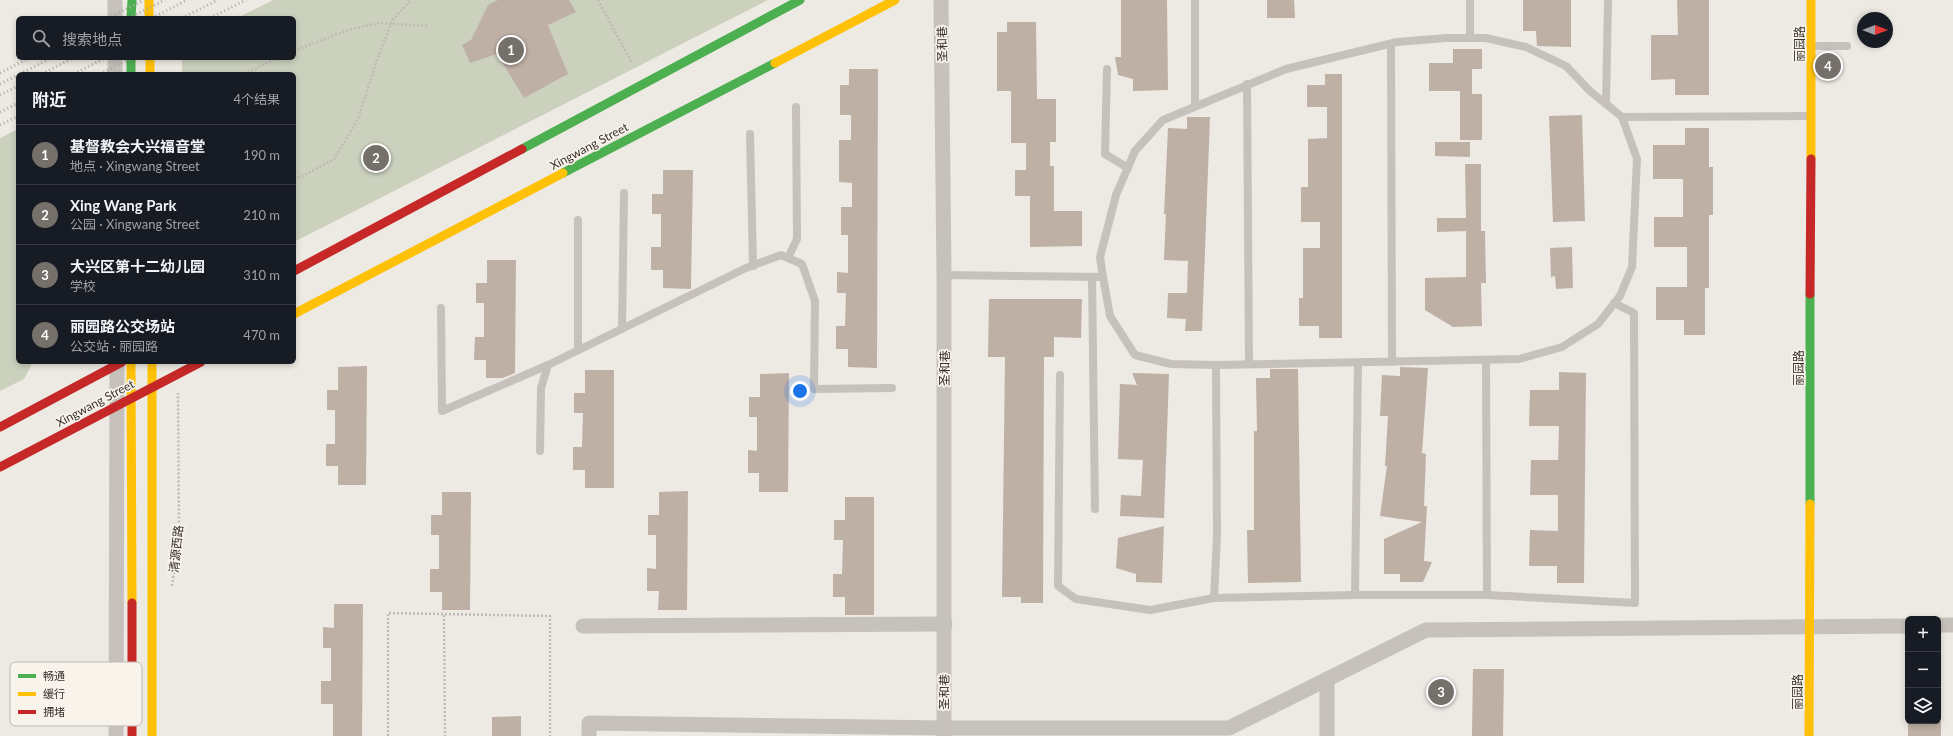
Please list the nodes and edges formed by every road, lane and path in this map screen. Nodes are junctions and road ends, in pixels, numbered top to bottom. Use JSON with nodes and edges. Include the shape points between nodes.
{"nodes":[{"id":1,"x":115,"y":0,"type":"edge"},
{"id":2,"x":132,"y":0,"type":"edge"},
{"id":3,"x":149,"y":0,"type":"edge"},
{"id":4,"x":411,"y":0,"type":"edge"},
{"id":5,"x":598,"y":0,"type":"edge"},
{"id":6,"x":800,"y":0,"type":"edge"},
{"id":7,"x":895,"y":0,"type":"edge"},
{"id":8,"x":941,"y":0,"type":"edge"},
{"id":9,"x":1195,"y":0,"type":"edge"},
{"id":10,"x":1470,"y":0,"type":"edge"},
{"id":11,"x":1608,"y":0,"type":"edge"},
{"id":12,"x":1811,"y":0,"type":"edge"},
{"id":13,"x":115,"y":16,"type":"edge"},
{"id":14,"x":132,"y":16,"type":"edge"},
{"id":15,"x":150,"y":16,"type":"edge"},
{"id":16,"x":391,"y":24,"type":"junction"},
{"id":17,"x":429,"y":26,"type":"dead end"},
{"id":18,"x":1470,"y":38,"type":"junction"},
{"id":19,"x":1391,"y":44,"type":"junction"},
{"id":20,"x":1810,"y":46,"type":"junction"},
{"id":21,"x":1847,"y":46,"type":"dead end"},
{"id":22,"x":296,"y":50,"type":"edge"},
{"id":23,"x":115,"y":60,"type":"edge"},
{"id":24,"x":131,"y":60,"type":"edge"},
{"id":25,"x":150,"y":60,"type":"edge"},
{"id":26,"x":273,"y":60,"type":"edge"},
{"id":27,"x":632,"y":63,"type":"dead end"},
{"id":28,"x":1107,"y":68,"type":"dead end"},
{"id":29,"x":115,"y":72,"type":"edge"},
{"id":30,"x":131,"y":72,"type":"edge"},
{"id":31,"x":150,"y":72,"type":"edge"},
{"id":32,"x":248,"y":72,"type":"edge"},
{"id":33,"x":1247,"y":84,"type":"junction"},
{"id":34,"x":1606,"y":104,"type":"junction"},
{"id":35,"x":1196,"y":106,"type":"junction"},
{"id":36,"x":796,"y":107,"type":"dead end"},
{"id":37,"x":1810,"y":116,"type":"junction"},
{"id":38,"x":1622,"y":117,"type":"junction"},
{"id":39,"x":750,"y":134,"type":"dead end"},
{"id":40,"x":1128,"y":168,"type":"junction"},
{"id":41,"x":296,"y":178,"type":"edge"},
{"id":42,"x":624,"y":193,"type":"dead end"},
{"id":43,"x":578,"y":220,"type":"dead end"},
{"id":44,"x":788,"y":258,"type":"junction"},
{"id":45,"x":753,"y":266,"type":"junction"},
{"id":46,"x":296,"y":269,"type":"edge"},
{"id":47,"x":944,"y":275,"type":"junction"},
{"id":48,"x":1092,"y":277,"type":"junction"},
{"id":49,"x":1103,"y":277,"type":"junction"},
{"id":50,"x":1614,"y":303,"type":"junction"},
{"id":51,"x":441,"y":308,"type":"dead end"},
{"id":52,"x":296,"y":313,"type":"edge"},
{"id":53,"x":622,"y":328,"type":"junction"},
{"id":54,"x":578,"y":350,"type":"junction"},
{"id":55,"x":1486,"y":360,"type":"junction"},
{"id":56,"x":1358,"y":362,"type":"junction"},
{"id":57,"x":1392,"y":362,"type":"junction"},
{"id":58,"x":119,"y":364,"type":"edge"},
{"id":59,"x":121,"y":364,"type":"edge"},
{"id":60,"x":121,"y":364,"type":"edge"},
{"id":61,"x":152,"y":364,"type":"edge"},
{"id":62,"x":198,"y":364,"type":"edge"},
{"id":63,"x":1249,"y":364,"type":"junction"},
{"id":64,"x":548,"y":365,"type":"junction"},
{"id":65,"x":1216,"y":365,"type":"junction"},
{"id":66,"x":178,"y":374,"type":"junction"},
{"id":67,"x":1060,"y":375,"type":"dead end"},
{"id":68,"x":153,"y":387,"type":"junction"},
{"id":69,"x":892,"y":388,"type":"dead end"},
{"id":70,"x":131,"y":398,"type":"junction"},
{"id":71,"x":116,"y":405,"type":"junction"},
{"id":72,"x":0,"y":427,"type":"edge"},
{"id":73,"x":540,"y":451,"type":"dead end"},
{"id":74,"x":0,"y":467,"type":"edge"},
{"id":75,"x":1095,"y":508,"type":"dead end"},
{"id":76,"x":172,"y":588,"type":"dead end"},
{"id":77,"x":1355,"y":595,"type":"junction"},
{"id":78,"x":1487,"y":595,"type":"junction"},
{"id":79,"x":1214,"y":598,"type":"junction"},
{"id":80,"x":444,"y":615,"type":"junction"},
{"id":81,"x":945,"y":624,"type":"junction"},
{"id":82,"x":1941,"y":625,"type":"edge"},
{"id":83,"x":1953,"y":625,"type":"edge"},
{"id":84,"x":583,"y":626,"type":"dead end"},
{"id":85,"x":1905,"y":626,"type":"edge"},
{"id":86,"x":1810,"y":627,"type":"junction"},
{"id":87,"x":116,"y":662,"type":"edge"},
{"id":88,"x":132,"y":662,"type":"edge"},
{"id":89,"x":1327,"y":679,"type":"junction"},
{"id":90,"x":132,"y":726,"type":"edge"},
{"id":91,"x":589,"y":730,"type":"edge"},
{"id":92,"x":944,"y":732,"type":"edge"},
{"id":93,"x":132,"y":736,"type":"edge"},
{"id":94,"x":152,"y":736,"type":"edge"},
{"id":95,"x":388,"y":736,"type":"edge"},
{"id":96,"x":445,"y":736,"type":"edge"},
{"id":97,"x":550,"y":736,"type":"edge"},
{"id":98,"x":1327,"y":736,"type":"edge"},
{"id":99,"x":1809,"y":736,"type":"edge"}],
"edges":[{"from":1,"to":13,"type":"street"},
{"from":2,"to":14,"type":"main road"},
{"from":3,"to":15,"type":"main road"},
{"from":4,"to":16,"type":"path"},
{"from":5,"to":27,"type":"path"},
{"from":6,"to":46,"type":"main road"},
{"from":7,"to":52,"type":"main road","name":"Xingwang Street"},
{"from":8,"to":47,"type":"street","name":"圣和巷"},
{"from":9,"to":35,"type":"lane"},
{"from":10,"to":18,"type":"lane"},
{"from":11,"to":34,"type":"lane"},
{"from":12,"to":20,"type":"main road","name":"丽园路"},
{"from":16,"to":17,"type":"path"},
{"from":16,"to":22,"type":"path","via":[[380,23],[351,29]]},
{"from":16,"to":41,"type":"path","via":[[376,60],[358,118],[334,159]]},
{"from":18,"to":19,"type":"lane"},
{"from":18,"to":34,"type":"lane","via":[[1486,38],[1526,47],[1566,66],[1590,92]]},
{"from":19,"to":33,"type":"lane","via":[[1286,68]]},
{"from":19,"to":57,"type":"lane"},
{"from":20,"to":21,"type":"lane"},
{"from":20,"to":37,"type":"main road","name":"丽园路"},
{"from":23,"to":29,"type":"street"},
{"from":24,"to":30,"type":"main road"},
{"from":25,"to":31,"type":"main road"},
{"from":26,"to":32,"type":"path"},
{"from":28,"to":40,"type":"lane","via":[[1105,154]]},
{"from":33,"to":35,"type":"lane"},
{"from":33,"to":63,"type":"lane"},
{"from":34,"to":38,"type":"lane"},
{"from":35,"to":40,"type":"lane","via":[[1163,120],[1135,150]]},
{"from":36,"to":44,"type":"lane","via":[[797,239]]},
{"from":37,"to":38,"type":"lane"},
{"from":37,"to":86,"type":"main road","name":"丽园路"},
{"from":38,"to":50,"type":"lane","via":[[1637,159],[1632,268],[1620,296]]},
{"from":39,"to":45,"type":"lane"},
{"from":40,"to":49,"type":"lane","via":[[1116,195],[1100,257]]},
{"from":42,"to":53,"type":"lane"},
{"from":43,"to":54,"type":"lane"},
{"from":44,"to":45,"type":"lane","via":[[781,255]]},
{"from":44,"to":69,"type":"lane","via":[[802,264],[815,301],[814,389]]},
{"from":45,"to":53,"type":"lane"},
{"from":47,"to":48,"type":"lane"},
{"from":47,"to":81,"type":"street","name":"圣和巷"},
{"from":48,"to":49,"type":"lane"},
{"from":48,"to":75,"type":"lane"},
{"from":49,"to":65,"type":"lane","via":[[1110,316],[1135,355],[1171,364]]},
{"from":50,"to":55,"type":"lane","via":[[1598,324],[1562,346],[1519,359]]},
{"from":50,"to":78,"type":"lane","via":[[1634,312],[1635,603]]},
{"from":51,"to":64,"type":"lane","via":[[442,411]]},
{"from":53,"to":54,"type":"lane"},
{"from":54,"to":64,"type":"lane"},
{"from":55,"to":57,"type":"lane"},
{"from":55,"to":78,"type":"lane"},
{"from":56,"to":57,"type":"lane"},
{"from":56,"to":63,"type":"lane"},
{"from":56,"to":77,"type":"lane"},
{"from":58,"to":72,"type":"main road","name":"Xingwang Street"},
{"from":59,"to":70,"type":"main road"},
{"from":60,"to":71,"type":"street"},
{"from":61,"to":68,"type":"main road","name":"清源西路"},
{"from":62,"to":66,"type":"main road","name":"Xingwang Street"},
{"from":63,"to":65,"type":"lane"},
{"from":64,"to":73,"type":"lane","via":[[541,388]]},
{"from":65,"to":79,"type":"lane","via":[[1217,537]]},
{"from":66,"to":68,"type":"main road","name":"Xingwang Street"},
{"from":66,"to":76,"type":"path","name":"清源西路","via":[[179,535]]},
{"from":67,"to":79,"type":"lane","via":[[1058,586],[1076,599],[1150,610]]},
{"from":68,"to":70,"type":"main road","name":"Xingwang Street"},
{"from":68,"to":94,"type":"main road","name":"清源西路"},
{"from":70,"to":71,"type":"main road","name":"Xingwang Street"},
{"from":70,"to":88,"type":"main road"},
{"from":71,"to":74,"type":"main road","name":"Xingwang Street"},
{"from":71,"to":87,"type":"street"},
{"from":77,"to":78,"type":"lane"},
{"from":77,"to":79,"type":"lane"},
{"from":80,"to":95,"type":"path","via":[[388,613]]},
{"from":80,"to":96,"type":"path"},
{"from":80,"to":97,"type":"path","via":[[550,616]]},
{"from":81,"to":84,"type":"street"},
{"from":81,"to":92,"type":"street","name":"圣和巷"},
{"from":82,"to":83,"type":"street"},
{"from":85,"to":86,"type":"street"},
{"from":86,"to":89,"type":"street","via":[[1426,630]]},
{"from":86,"to":99,"type":"main road","name":"丽园路"},
{"from":89,"to":92,"type":"street","via":[[1229,728]]},
{"from":89,"to":98,"type":"street"},
{"from":90,"to":93,"type":"main road"},
{"from":91,"to":92,"type":"street"}]}
